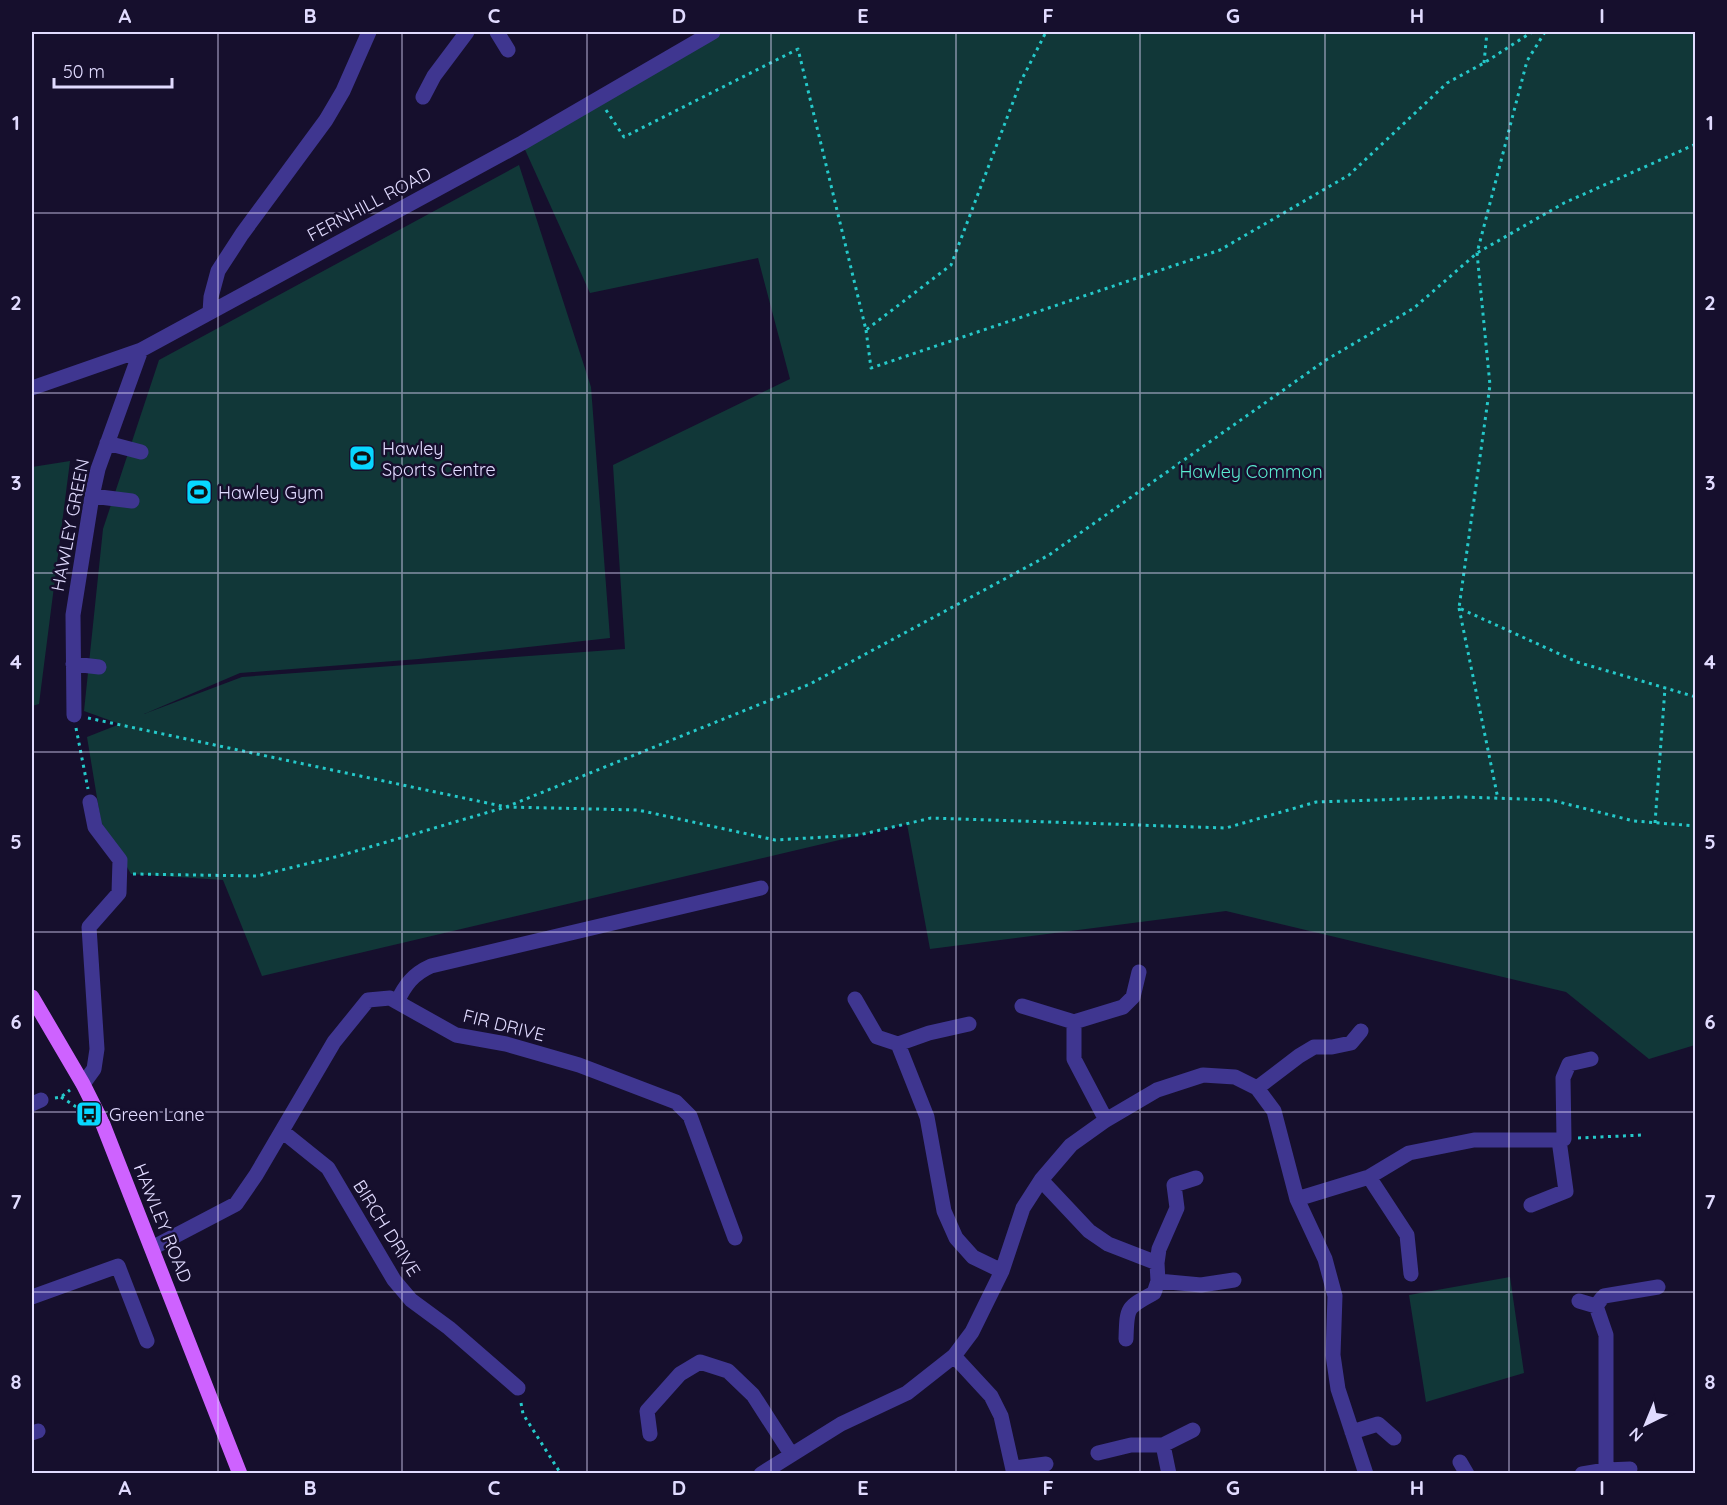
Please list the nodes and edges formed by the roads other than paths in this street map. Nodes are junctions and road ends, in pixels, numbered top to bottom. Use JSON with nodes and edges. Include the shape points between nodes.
{"nodes":[{"id":1,"x":369,"y":32,"type":"edge"},
{"id":2,"x":466,"y":32,"type":"edge"},
{"id":3,"x":497,"y":32,"type":"edge"},
{"id":4,"x":713,"y":32,"type":"edge"},
{"id":5,"x":508,"y":50,"type":"dead end"},
{"id":6,"x":423,"y":98,"type":"dead end"},
{"id":7,"x":210,"y":312,"type":"junction"},
{"id":8,"x":141,"y":350,"type":"junction"},
{"id":9,"x":32,"y":388,"type":"edge"},
{"id":10,"x":107,"y":443,"type":"junction"},
{"id":11,"x":141,"y":452,"type":"dead end"},
{"id":12,"x":92,"y":496,"type":"junction"},
{"id":13,"x":132,"y":501,"type":"dead end"},
{"id":14,"x":74,"y":664,"type":"junction"},
{"id":15,"x":99,"y":667,"type":"dead end"},
{"id":16,"x":74,"y":715,"type":"road end"},
{"id":17,"x":90,"y":802,"type":"road end"},
{"id":18,"x":760,"y":888,"type":"dead end"},
{"id":19,"x":1138,"y":972,"type":"dead end"},
{"id":20,"x":32,"y":997,"type":"edge"},
{"id":21,"x":855,"y":999,"type":"dead end"},
{"id":22,"x":397,"y":1002,"type":"junction"},
{"id":23,"x":1022,"y":1006,"type":"dead end"},
{"id":24,"x":1074,"y":1022,"type":"junction"},
{"id":25,"x":969,"y":1024,"type":"dead end"},
{"id":26,"x":1361,"y":1031,"type":"dead end"},
{"id":27,"x":898,"y":1044,"type":"junction"},
{"id":28,"x":1591,"y":1059,"type":"dead end"},
{"id":29,"x":83,"y":1084,"type":"junction"},
{"id":30,"x":1257,"y":1088,"type":"junction"},
{"id":31,"x":1106,"y":1120,"type":"junction"},
{"id":32,"x":282,"y":1131,"type":"junction"},
{"id":33,"x":1562,"y":1140,"type":"junction"},
{"id":34,"x":1369,"y":1177,"type":"junction"},
{"id":35,"x":1196,"y":1178,"type":"dead end"},
{"id":36,"x":1041,"y":1180,"type":"junction"},
{"id":37,"x":1297,"y":1199,"type":"junction"},
{"id":38,"x":1531,"y":1205,"type":"dead end"},
{"id":39,"x":735,"y":1238,"type":"dead end"},
{"id":40,"x":152,"y":1248,"type":"junction"},
{"id":41,"x":1157,"y":1263,"type":"junction"},
{"id":42,"x":1002,"y":1271,"type":"junction"},
{"id":43,"x":1412,"y":1274,"type":"dead end"},
{"id":44,"x":1234,"y":1280,"type":"dead end"},
{"id":45,"x":1158,"y":1281,"type":"junction"},
{"id":46,"x":1658,"y":1287,"type":"dead end"},
{"id":47,"x":1604,"y":1296,"type":"junction"},
{"id":48,"x":32,"y":1297,"type":"edge"},
{"id":49,"x":1579,"y":1301,"type":"dead end"},
{"id":50,"x":1126,"y":1339,"type":"dead end"},
{"id":51,"x":147,"y":1341,"type":"dead end"},
{"id":52,"x":954,"y":1356,"type":"junction"},
{"id":53,"x":518,"y":1388,"type":"road end"},
{"id":54,"x":1193,"y":1430,"type":"dead end"},
{"id":55,"x":1352,"y":1432,"type":"junction"},
{"id":56,"x":650,"y":1434,"type":"dead end"},
{"id":57,"x":1394,"y":1438,"type":"dead end"},
{"id":58,"x":1164,"y":1445,"type":"junction"},
{"id":59,"x":1098,"y":1453,"type":"dead end"},
{"id":60,"x":791,"y":1454,"type":"junction"},
{"id":61,"x":1046,"y":1464,"type":"dead end"},
{"id":62,"x":1630,"y":1469,"type":"dead end"},
{"id":63,"x":1606,"y":1470,"type":"junction"},
{"id":64,"x":1014,"y":1471,"type":"edge"},
{"id":65,"x":240,"y":1473,"type":"edge"},
{"id":66,"x":761,"y":1473,"type":"edge"},
{"id":67,"x":1169,"y":1473,"type":"edge"},
{"id":68,"x":1366,"y":1473,"type":"edge"},
{"id":69,"x":1581,"y":1473,"type":"edge"}],
"edges":[{"from":1,"to":7,"type":"street","via":[[326,120],[218,271]]},
{"from":2,"to":6,"type":"street"},
{"from":3,"to":5,"type":"street"},
{"from":4,"to":7,"type":"street","name":"FERNHILL ROAD","via":[[522,143]]},
{"from":7,"to":8,"type":"street","name":"FERNHILL ROAD"},
{"from":8,"to":9,"type":"street","name":"FERNHILL ROAD"},
{"from":8,"to":10,"type":"street","name":"HAWLEY GREEN"},
{"from":10,"to":11,"type":"street"},
{"from":10,"to":12,"type":"street","name":"HAWLEY GREEN"},
{"from":12,"to":13,"type":"street"},
{"from":12,"to":14,"type":"street","name":"HAWLEY GREEN","via":[[73,615]]},
{"from":14,"to":15,"type":"street"},
{"from":14,"to":16,"type":"street","name":"HAWLEY GREEN"},
{"from":17,"to":29,"type":"street","via":[[95,826],[120,860],[120,877],[119,893],[89,927],[97,1048],[94,1069]]},
{"from":18,"to":22,"type":"street","via":[[431,966],[410,980]]},
{"from":19,"to":24,"type":"street","via":[[1133,996],[1123,1007]]},
{"from":20,"to":29,"type":"main road","name":"HAWLEY ROAD"},
{"from":21,"to":27,"type":"street","via":[[877,1037]]},
{"from":22,"to":32,"type":"street","name":"FIR DRIVE","via":[[390,998],[368,1000],[334,1042]]},
{"from":22,"to":39,"type":"street","name":"FIR DRIVE","via":[[456,1035],[506,1044],[579,1065],[676,1102],[690,1116]]},
{"from":23,"to":24,"type":"street"},
{"from":24,"to":31,"type":"street","via":[[1074,1059]]},
{"from":25,"to":27,"type":"street"},
{"from":26,"to":30,"type":"street","via":[[1351,1044],[1314,1047]]},
{"from":27,"to":42,"type":"street","via":[[927,1117],[944,1211],[956,1238],[973,1257]]},
{"from":28,"to":33,"type":"street","via":[[1569,1065],[1563,1078]]},
{"from":29,"to":40,"type":"main road","name":"HAWLEY ROAD"},
{"from":30,"to":31,"type":"street","via":[[1235,1077],[1203,1075],[1157,1090]]},
{"from":30,"to":37,"type":"street","via":[[1274,1112]]},
{"from":31,"to":36,"type":"street","via":[[1071,1145]]},
{"from":32,"to":40,"type":"street","name":"FIR DRIVE","via":[[236,1204]]},
{"from":32,"to":53,"type":"street","name":"BIRCH DRIVE","via":[[328,1168],[394,1280],[411,1300],[450,1328]]},
{"from":33,"to":34,"type":"street","via":[[1474,1140],[1409,1153]]},
{"from":33,"to":38,"type":"street","via":[[1566,1191]]},
{"from":34,"to":37,"type":"street"},
{"from":34,"to":43,"type":"street","via":[[1407,1235]]},
{"from":35,"to":41,"type":"street","via":[[1174,1185],[1177,1208]]},
{"from":36,"to":41,"type":"street","via":[[1089,1231],[1108,1244]]},
{"from":36,"to":42,"type":"street","via":[[1023,1208]]},
{"from":37,"to":55,"type":"street","via":[[1325,1258],[1335,1296],[1333,1355],[1338,1389]]},
{"from":40,"to":65,"type":"main road","name":"HAWLEY ROAD"},
{"from":41,"to":45,"type":"street"},
{"from":42,"to":52,"type":"street","via":[[972,1332]]},
{"from":44,"to":45,"type":"street","via":[[1201,1285]]},
{"from":45,"to":50,"type":"street","via":[[1154,1293],[1127,1313]]},
{"from":46,"to":47,"type":"street"},
{"from":47,"to":49,"type":"street"},
{"from":47,"to":63,"type":"street"},
{"from":48,"to":51,"type":"street","via":[[118,1266]]},
{"from":52,"to":60,"type":"street","via":[[907,1393],[841,1424]]},
{"from":52,"to":64,"type":"street","via":[[991,1396],[1001,1416]]},
{"from":54,"to":58,"type":"street"},
{"from":55,"to":57,"type":"street","via":[[1378,1424]]},
{"from":55,"to":68,"type":"street"},
{"from":56,"to":60,"type":"street","via":[[647,1411],[680,1374],[700,1362],[728,1371],[753,1395]]},
{"from":58,"to":59,"type":"street","via":[[1131,1445]]},
{"from":58,"to":67,"type":"street"},
{"from":60,"to":66,"type":"street"},
{"from":61,"to":64,"type":"street"},
{"from":62,"to":63,"type":"street"},
{"from":63,"to":69,"type":"street"}]}
